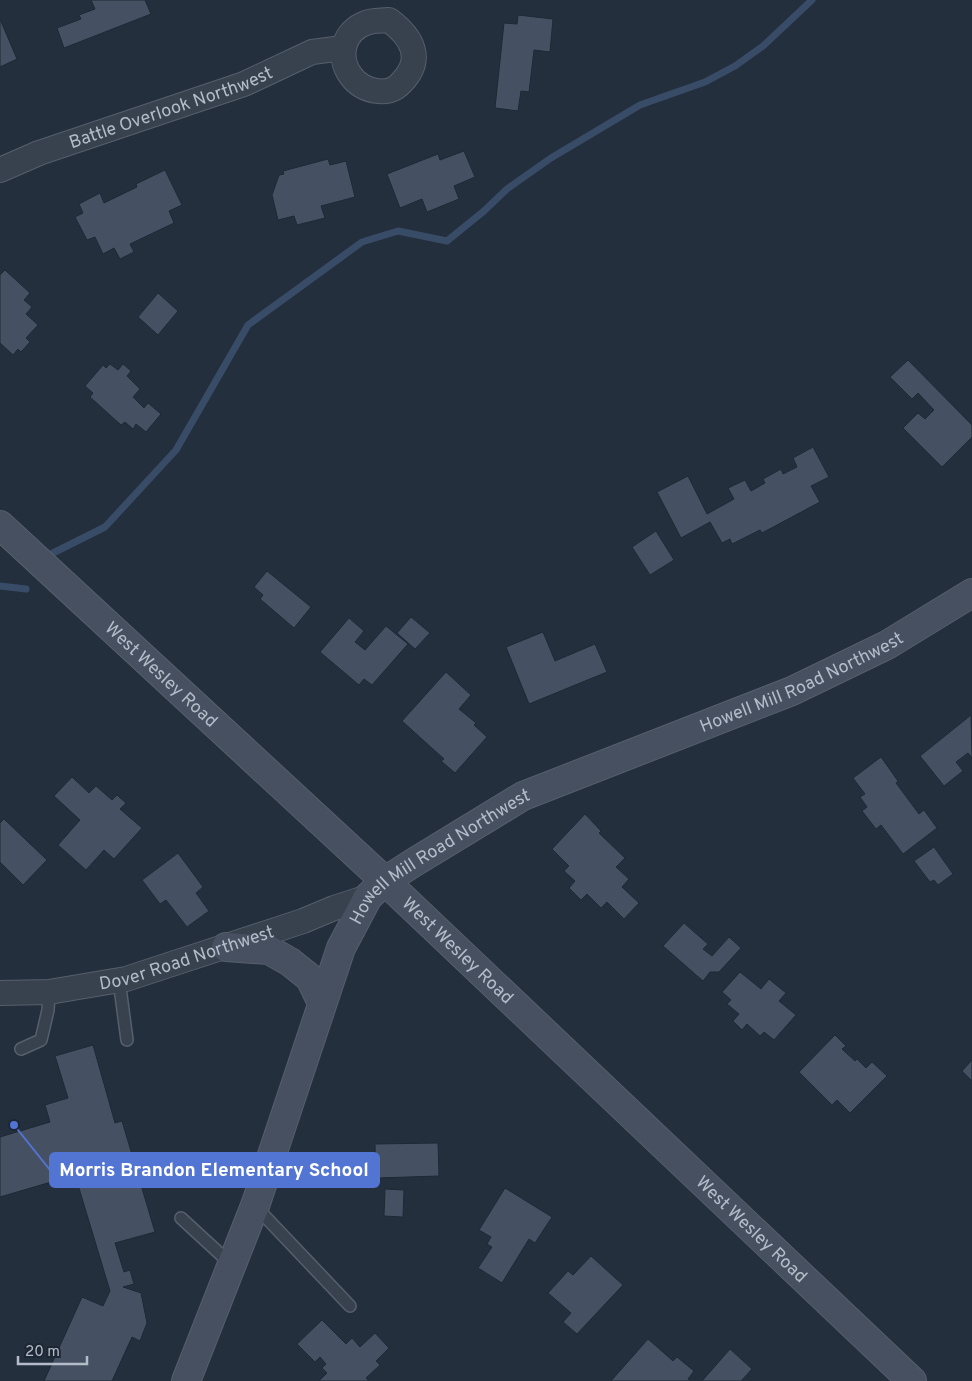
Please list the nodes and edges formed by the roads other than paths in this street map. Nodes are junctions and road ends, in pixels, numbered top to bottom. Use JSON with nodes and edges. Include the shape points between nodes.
{"nodes":[{"id":1,"x":343,"y":48,"type":"dead end"},
{"id":2,"x":0,"y":170,"type":"edge"},
{"id":3,"x":0,"y":525,"type":"edge"},
{"id":4,"x":972,"y":593,"type":"edge"},
{"id":5,"x":376,"y":890,"type":"junction"},
{"id":6,"x":226,"y":947,"type":"junction"},
{"id":7,"x":119,"y":980,"type":"junction"},
{"id":8,"x":49,"y":992,"type":"junction"},
{"id":9,"x":0,"y":993,"type":"edge"},
{"id":10,"x":322,"y":1003,"type":"junction"},
{"id":11,"x":127,"y":1040,"type":"dead end"},
{"id":12,"x":21,"y":1048,"type":"dead end"},
{"id":13,"x":255,"y":1206,"type":"junction"},
{"id":14,"x":181,"y":1218,"type":"dead end"},
{"id":15,"x":232,"y":1264,"type":"junction"},
{"id":16,"x":350,"y":1306,"type":"dead end"},
{"id":17,"x":186,"y":1381,"type":"edge"},
{"id":18,"x":912,"y":1381,"type":"edge"}],
"edges":[{"from":1,"to":2,"type":"street","name":"Battle Overlook Northwest","via":[[312,52],[244,84],[39,153]]},
{"from":3,"to":5,"type":"main road","name":"West Wesley Road"},
{"from":4,"to":5,"type":"main road","name":"Howell Mill Road Northwest","via":[[887,645],[792,691],[523,796]]},
{"from":5,"to":6,"type":"street","name":"Dover Road Northwest"},
{"from":5,"to":10,"type":"main road","name":"Howell Mill Road Northwest","via":[[341,948]]},
{"from":5,"to":18,"type":"main road","name":"West Wesley Road"},
{"from":6,"to":7,"type":"street","name":"Dover Road Northwest"},
{"from":6,"to":10,"type":"main road","via":[[269,950],[290,962],[310,978]]},
{"from":7,"to":8,"type":"street","name":"Dover Road Northwest"},
{"from":7,"to":11,"type":"lane"},
{"from":8,"to":9,"type":"street","name":"Dover Road Northwest"},
{"from":8,"to":12,"type":"lane","via":[[42,1040]]},
{"from":10,"to":13,"type":"main road","name":"Howell Mill Road Northwest"},
{"from":13,"to":15,"type":"main road","name":"Howell Mill Road Northwest"},
{"from":13,"to":16,"type":"lane"},
{"from":14,"to":15,"type":"lane"},
{"from":15,"to":17,"type":"main road","name":"Howell Mill Road Northwest"}]}
